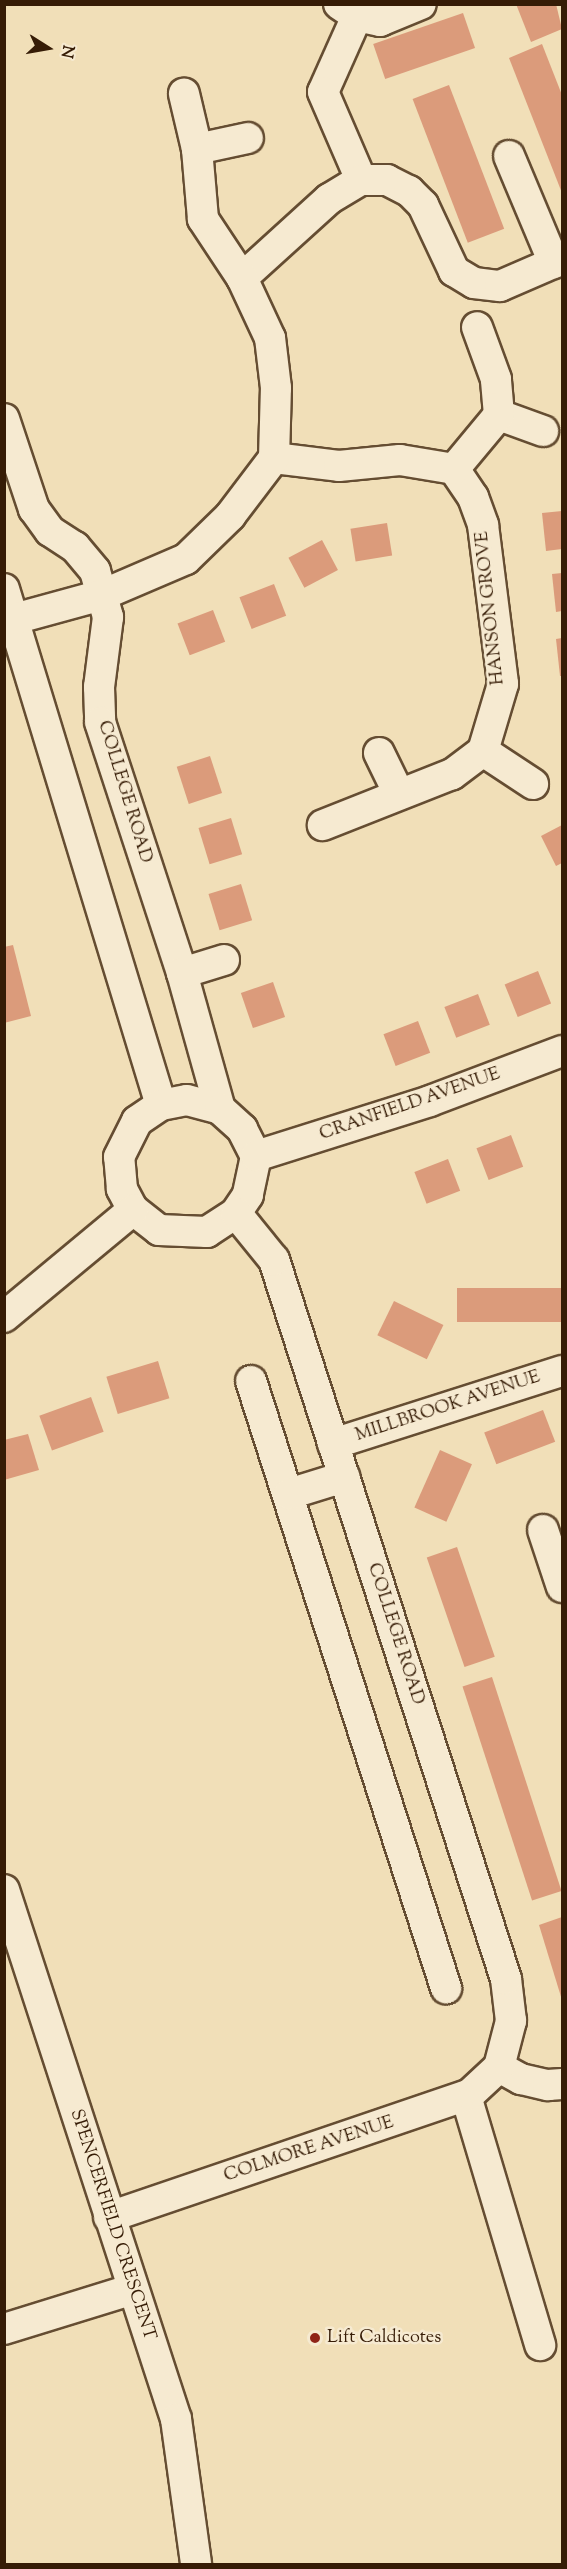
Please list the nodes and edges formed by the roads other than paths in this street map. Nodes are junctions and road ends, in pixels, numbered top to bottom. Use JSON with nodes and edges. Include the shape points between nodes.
{"nodes":[{"id":1,"x":421,"y":4,"type":"edge"},
{"id":2,"x":348,"y":10,"type":"edge"},
{"id":3,"x":184,"y":94,"type":"dead end"},
{"id":4,"x":248,"y":138,"type":"dead end"},
{"id":5,"x":197,"y":149,"type":"junction"},
{"id":6,"x":509,"y":156,"type":"dead end"},
{"id":7,"x":361,"y":180,"type":"junction"},
{"id":8,"x":558,"y":261,"type":"edge"},
{"id":9,"x":242,"y":278,"type":"junction"},
{"id":10,"x":477,"y":327,"type":"dead end"},
{"id":11,"x":499,"y":415,"type":"junction"},
{"id":12,"x":4,"y":419,"type":"edge"},
{"id":13,"x":543,"y":431,"type":"dead end"},
{"id":14,"x":274,"y":458,"type":"junction"},
{"id":15,"x":454,"y":469,"type":"junction"},
{"id":16,"x":4,"y":589,"type":"edge"},
{"id":17,"x":102,"y":595,"type":"junction"},
{"id":18,"x":14,"y":619,"type":"junction"},
{"id":19,"x":483,"y":751,"type":"junction"},
{"id":20,"x":379,"y":753,"type":"dead end"},
{"id":21,"x":533,"y":784,"type":"dead end"},
{"id":22,"x":399,"y":794,"type":"junction"},
{"id":23,"x":323,"y":825,"type":"dead end"},
{"id":24,"x":224,"y":960,"type":"dead end"},
{"id":25,"x":182,"y":973,"type":"junction"},
{"id":26,"x":562,"y":1051,"type":"edge"},
{"id":27,"x":161,"y":1105,"type":"junction"},
{"id":28,"x":220,"y":1109,"type":"junction"},
{"id":29,"x":256,"y":1156,"type":"junction"},
{"id":30,"x":133,"y":1210,"type":"junction"},
{"id":31,"x":237,"y":1213,"type":"junction"},
{"id":32,"x":4,"y":1317,"type":"edge"},
{"id":33,"x":562,"y":1371,"type":"edge"},
{"id":34,"x":251,"y":1381,"type":"dead end"},
{"id":35,"x":333,"y":1444,"type":"junction"},
{"id":36,"x":344,"y":1477,"type":"junction"},
{"id":37,"x":289,"y":1494,"type":"junction"},
{"id":38,"x":543,"y":1530,"type":"dead end"},
{"id":39,"x":562,"y":1587,"type":"edge"},
{"id":40,"x":4,"y":1890,"type":"edge"},
{"id":41,"x":446,"y":1988,"type":"dead end"},
{"id":42,"x":499,"y":2067,"type":"junction"},
{"id":43,"x":562,"y":2084,"type":"edge"},
{"id":44,"x":466,"y":2096,"type":"junction"},
{"id":45,"x":109,"y":2217,"type":"junction"},
{"id":46,"x":133,"y":2289,"type":"junction"},
{"id":47,"x":4,"y":2329,"type":"edge"},
{"id":48,"x":540,"y":2345,"type":"dead end"},
{"id":49,"x":196,"y":2565,"type":"edge"}],
"edges":[{"from":1,"to":2,"type":"street","via":[[380,21]]},
{"from":2,"to":7,"type":"street","via":[[323,92]]},
{"from":3,"to":5,"type":"street"},
{"from":4,"to":5,"type":"street"},
{"from":5,"to":9,"type":"street","via":[[203,219]]},
{"from":6,"to":8,"type":"street"},
{"from":7,"to":8,"type":"street","via":[[387,180],[409,191],[423,205],[454,271],[474,283],[500,286]]},
{"from":7,"to":9,"type":"street","via":[[329,199]]},
{"from":9,"to":14,"type":"street","via":[[270,338],[276,388]]},
{"from":10,"to":11,"type":"street","via":[[496,379]]},
{"from":11,"to":13,"type":"street"},
{"from":11,"to":15,"type":"street"},
{"from":12,"to":17,"type":"street","name":"COLLEGE ROAD","via":[[34,509],[50,531],[75,547],[94,571]]},
{"from":14,"to":15,"type":"street","via":[[339,466],[400,460]]},
{"from":14,"to":17,"type":"street","via":[[230,516],[186,559]]},
{"from":15,"to":19,"type":"street","name":"HANSON GROVE","via":[[473,497],[483,525],[503,684]]},
{"from":16,"to":18,"type":"street"},
{"from":17,"to":18,"type":"street"},
{"from":17,"to":25,"type":"street","name":"COLLEGE ROAD","via":[[108,617],[107,652],[99,687],[100,722]]},
{"from":18,"to":27,"type":"street"},
{"from":19,"to":21,"type":"street"},
{"from":19,"to":22,"type":"street","via":[[452,774]]},
{"from":20,"to":22,"type":"street"},
{"from":22,"to":23,"type":"street"},
{"from":24,"to":25,"type":"street"},
{"from":25,"to":28,"type":"street","name":"COLLEGE ROAD"},
{"from":26,"to":29,"type":"street","name":"CRANFIELD AVENUE","via":[[430,1101]]},
{"from":27,"to":28,"type":"street","via":[[187,1100]]},
{"from":27,"to":30,"type":"street","via":[[137,1121],[119,1157],[122,1189]]},
{"from":28,"to":29,"type":"street","via":[[242,1129]]},
{"from":29,"to":31,"type":"street","via":[[248,1195]]},
{"from":30,"to":31,"type":"street","via":[[159,1230],[207,1232]]},
{"from":30,"to":32,"type":"street"},
{"from":31,"to":35,"type":"street","name":"COLLEGE ROAD","via":[[274,1260]]},
{"from":33,"to":35,"type":"street","name":"MILLBROOK AVENUE"},
{"from":34,"to":37,"type":"street"},
{"from":35,"to":36,"type":"street","name":"COLLEGE ROAD"},
{"from":36,"to":37,"type":"street"},
{"from":36,"to":42,"type":"street","name":"COLLEGE ROAD","via":[[506,1979],[511,2020]]},
{"from":37,"to":41,"type":"street"},
{"from":38,"to":39,"type":"street"},
{"from":40,"to":45,"type":"street","name":"SPENCERFIELD CRESCENT"},
{"from":42,"to":43,"type":"street","via":[[521,2079]]},
{"from":42,"to":44,"type":"street","name":"COLMORE AVENUE"},
{"from":44,"to":45,"type":"street","name":"COLMORE AVENUE"},
{"from":44,"to":48,"type":"street"},
{"from":45,"to":46,"type":"street","name":"SPENCERFIELD CRESCENT"},
{"from":46,"to":47,"type":"street"},
{"from":46,"to":49,"type":"street","name":"SPENCERFIELD CRESCENT","via":[[176,2420]]}]}
